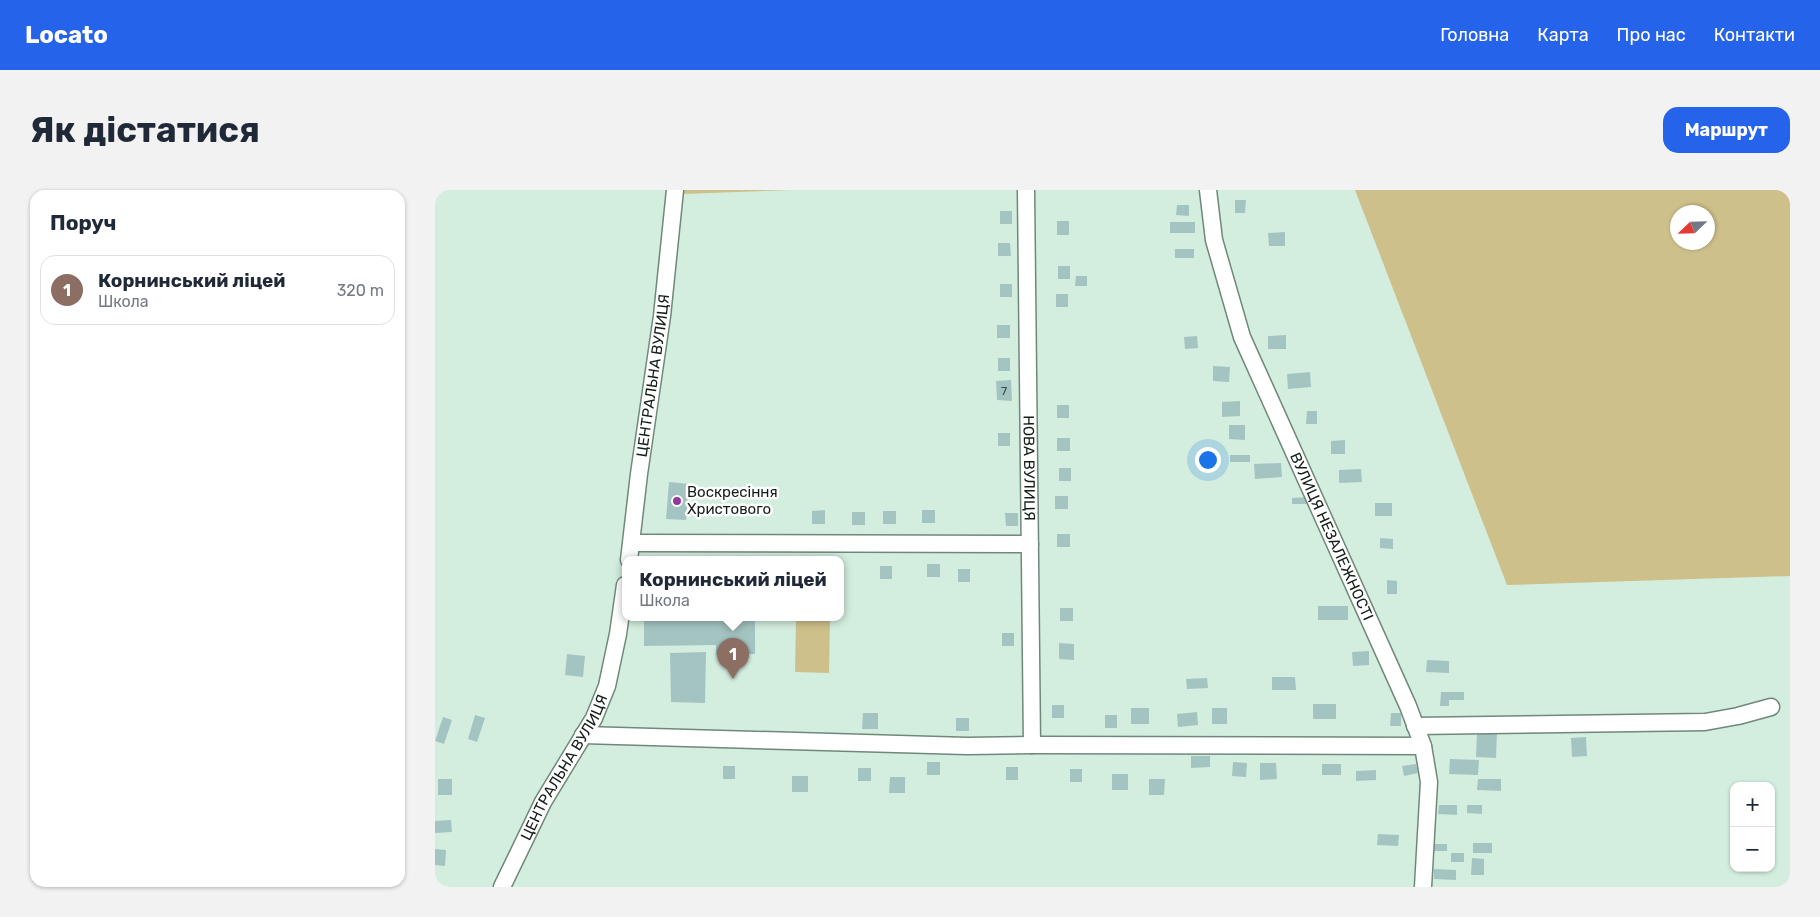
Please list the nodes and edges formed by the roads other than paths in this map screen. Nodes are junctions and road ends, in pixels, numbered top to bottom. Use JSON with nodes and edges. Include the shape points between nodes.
{"nodes":[{"id":1,"x":675,"y":190,"type":"edge"},
{"id":2,"x":1026,"y":190,"type":"edge"},
{"id":3,"x":1208,"y":190,"type":"edge"},
{"id":4,"x":631,"y":543,"type":"junction"},
{"id":5,"x":1030,"y":544,"type":"junction"},
{"id":6,"x":629,"y":556,"type":"edge"},
{"id":7,"x":622,"y":610,"type":"edge"},
{"id":8,"x":1771,"y":708,"type":"dead end"},
{"id":9,"x":1415,"y":726,"type":"junction"},
{"id":10,"x":583,"y":735,"type":"junction"},
{"id":11,"x":1032,"y":745,"type":"junction"},
{"id":12,"x":1423,"y":746,"type":"junction"},
{"id":13,"x":502,"y":887,"type":"edge"},
{"id":14,"x":1423,"y":887,"type":"edge"}],
"edges":[{"from":1,"to":4,"type":"street","name":"ЦЕНТРАЛЬНА ВУЛИЦЯ","via":[[662,316]]},
{"from":2,"to":5,"type":"street","name":"НОВА ВУЛИЦЯ"},
{"from":3,"to":9,"type":"street","name":"ВУЛИЦЯ НЕЗАЛЕЖНОСТІ","via":[[1214,240],[1242,337]]},
{"from":4,"to":5,"type":"street"},
{"from":4,"to":6,"type":"street","name":"ЦЕНТРАЛЬНА ВУЛИЦЯ"},
{"from":5,"to":11,"type":"street","name":"НОВА ВУЛИЦЯ"},
{"from":7,"to":10,"type":"street","name":"ЦЕНТРАЛЬНА ВУЛИЦЯ","via":[[607,686]]},
{"from":8,"to":9,"type":"street","via":[[1705,722]]},
{"from":9,"to":12,"type":"street","name":"ВУЛИЦЯ НЕЗАЛЕЖНОСТІ"},
{"from":10,"to":11,"type":"street"},
{"from":10,"to":13,"type":"street","name":"ЦЕНТРАЛЬНА ВУЛИЦЯ","via":[[543,802]]},
{"from":11,"to":12,"type":"street"},
{"from":12,"to":14,"type":"street","name":"ВУЛИЦЯ НЕЗАЛЕЖНОСТІ","via":[[1429,782]]}]}
